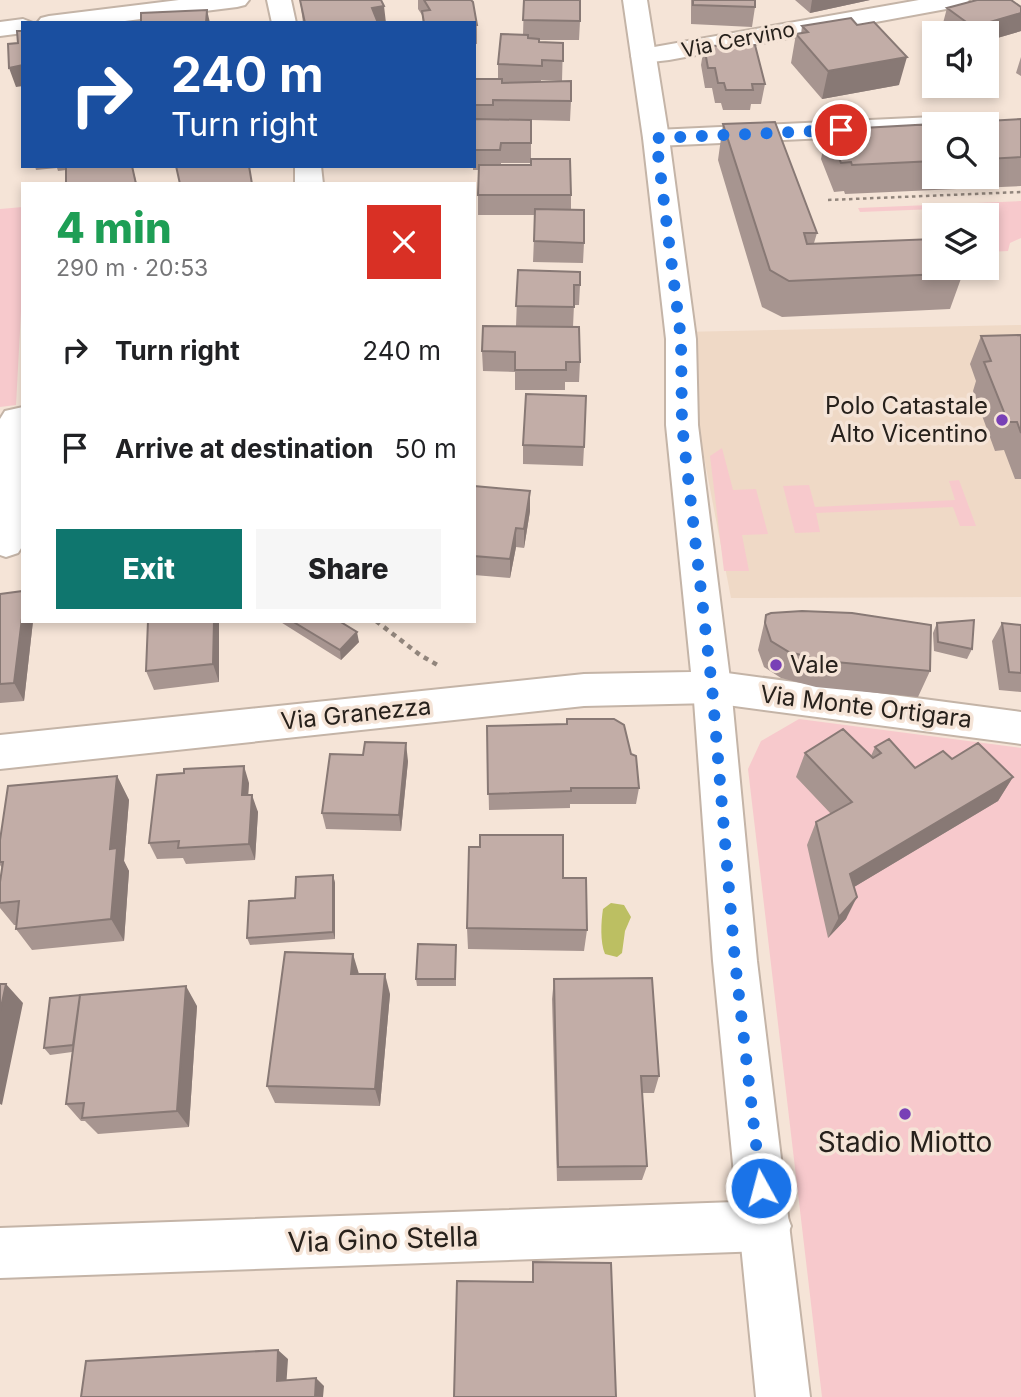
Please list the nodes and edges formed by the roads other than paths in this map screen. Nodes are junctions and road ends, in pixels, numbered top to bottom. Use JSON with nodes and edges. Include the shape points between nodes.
{"nodes":[{"id":1,"x":237,"y":0,"type":"edge"},
{"id":2,"x":279,"y":0,"type":"edge"},
{"id":3,"x":635,"y":0,"type":"edge"},
{"id":4,"x":957,"y":0,"type":"edge"},
{"id":5,"x":65,"y":21,"type":"edge"},
{"id":6,"x":284,"y":21,"type":"edge"},
{"id":7,"x":21,"y":26,"type":"edge"},
{"id":8,"x":0,"y":29,"type":"edge"},
{"id":9,"x":643,"y":56,"type":"junction"},
{"id":10,"x":922,"y":126,"type":"edge"},
{"id":11,"x":656,"y":138,"type":"junction"},
{"id":12,"x":21,"y":418,"type":"edge"},
{"id":13,"x":6,"y":544,"type":"dead end"},
{"id":14,"x":712,"y":687,"type":"junction"},
{"id":15,"x":1021,"y":727,"type":"edge"},
{"id":16,"x":0,"y":752,"type":"edge"},
{"id":17,"x":766,"y":1226,"type":"junction"},
{"id":18,"x":0,"y":1253,"type":"edge"},
{"id":19,"x":783,"y":1397,"type":"edge"}],
"edges":[{"from":1,"to":5,"type":"street"},
{"from":2,"to":6,"type":"street"},
{"from":3,"to":9,"type":"street"},
{"from":4,"to":9,"type":"street","name":"Via Cervino"},
{"from":7,"to":8,"type":"street"},
{"from":9,"to":11,"type":"street"},
{"from":10,"to":11,"type":"street"},
{"from":11,"to":14,"type":"street","via":[[681,339],[682,425]]},
{"from":12,"to":13,"type":"street","via":[[16,419]]},
{"from":14,"to":15,"type":"street","name":"Via Monte Ortigara"},
{"from":14,"to":16,"type":"street","name":"Via Granezza","via":[[571,691]]},
{"from":14,"to":17,"type":"street","via":[[735,961]]},
{"from":17,"to":18,"type":"street","name":"Via Gino Stella"},
{"from":17,"to":19,"type":"street"}]}
